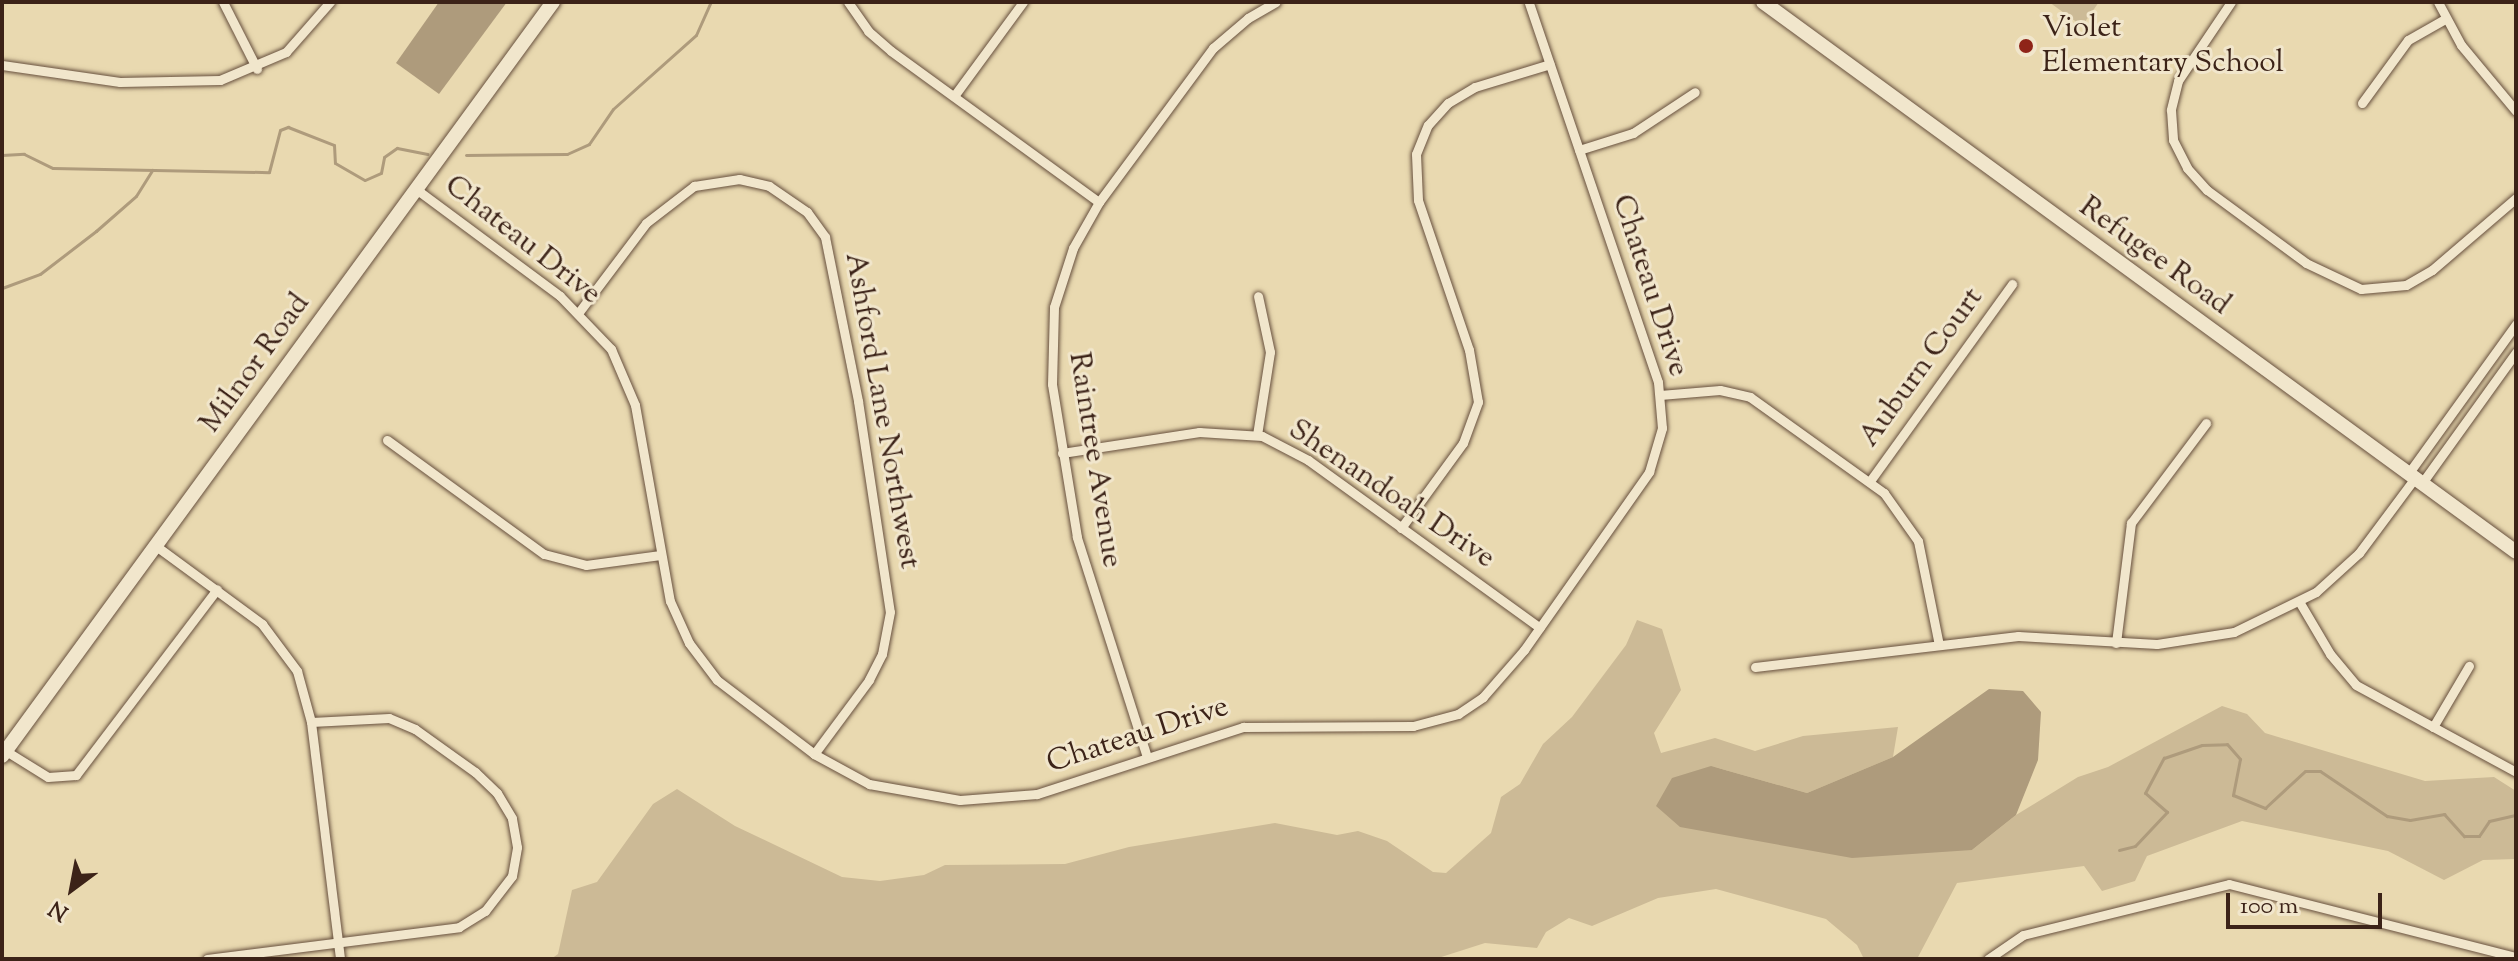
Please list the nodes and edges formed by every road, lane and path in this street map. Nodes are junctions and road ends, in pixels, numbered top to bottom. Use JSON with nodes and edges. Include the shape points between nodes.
{"nodes":[{"id":1,"x":223,"y":2,"type":"edge"},
{"id":2,"x":330,"y":2,"type":"edge"},
{"id":3,"x":553,"y":2,"type":"edge"},
{"id":4,"x":848,"y":2,"type":"edge"},
{"id":5,"x":1023,"y":2,"type":"edge"},
{"id":6,"x":1276,"y":2,"type":"edge"},
{"id":7,"x":1529,"y":2,"type":"edge"},
{"id":8,"x":1763,"y":2,"type":"edge"},
{"id":9,"x":2231,"y":2,"type":"edge"},
{"id":10,"x":2438,"y":2,"type":"edge"},
{"id":11,"x":1262,"y":5,"type":"edge"},
{"id":12,"x":1780,"y":7,"type":"edge"},
{"id":13,"x":2445,"y":19,"type":"junction"},
{"id":14,"x":1550,"y":64,"type":"junction"},
{"id":15,"x":2,"y":65,"type":"edge"},
{"id":16,"x":257,"y":69,"type":"junction"},
{"id":17,"x":1695,"y":92,"type":"dead end"},
{"id":18,"x":954,"y":96,"type":"junction"},
{"id":19,"x":2362,"y":103,"type":"dead end"},
{"id":20,"x":2516,"y":111,"type":"edge"},
{"id":21,"x":1579,"y":150,"type":"junction"},
{"id":22,"x":416,"y":189,"type":"junction"},
{"id":23,"x":2516,"y":198,"type":"edge"},
{"id":24,"x":1099,"y":202,"type":"junction"},
{"id":25,"x":2012,"y":284,"type":"dead end"},
{"id":26,"x":1258,"y":296,"type":"dead end"},
{"id":27,"x":579,"y":312,"type":"junction"},
{"id":28,"x":2516,"y":324,"type":"edge"},
{"id":29,"x":2516,"y":352,"type":"edge"},
{"id":30,"x":1660,"y":395,"type":"junction"},
{"id":31,"x":2206,"y":423,"type":"dead end"},
{"id":32,"x":1257,"y":435,"type":"junction"},
{"id":33,"x":387,"y":440,"type":"dead end"},
{"id":34,"x":1062,"y":453,"type":"junction"},
{"id":35,"x":2415,"y":478,"type":"junction"},
{"id":36,"x":1870,"y":481,"type":"junction"},
{"id":37,"x":1401,"y":528,"type":"junction"},
{"id":38,"x":156,"y":546,"type":"junction"},
{"id":39,"x":2516,"y":552,"type":"edge"},
{"id":40,"x":660,"y":555,"type":"junction"},
{"id":41,"x":217,"y":589,"type":"junction"},
{"id":42,"x":2300,"y":603,"type":"junction"},
{"id":43,"x":1540,"y":628,"type":"junction"},
{"id":44,"x":2116,"y":643,"type":"junction"},
{"id":45,"x":1939,"y":645,"type":"junction"},
{"id":46,"x":2469,"y":666,"type":"dead end"},
{"id":47,"x":1755,"y":667,"type":"dead end"},
{"id":48,"x":311,"y":722,"type":"junction"},
{"id":49,"x":2433,"y":727,"type":"junction"},
{"id":50,"x":4,"y":754,"type":"edge"},
{"id":51,"x":814,"y":754,"type":"junction"},
{"id":52,"x":1147,"y":757,"type":"junction"},
{"id":53,"x":2516,"y":772,"type":"edge"},
{"id":54,"x":338,"y":943,"type":"junction"},
{"id":55,"x":2516,"y":957,"type":"edge"},
{"id":56,"x":207,"y":959,"type":"edge"},
{"id":57,"x":340,"y":959,"type":"edge"},
{"id":58,"x":1988,"y":959,"type":"edge"}],
"edges":[{"from":1,"to":16,"type":"street"},
{"from":2,"to":16,"type":"street","via":[[304,38]]},
{"from":3,"to":22,"type":"main road","name":"Milnor Road"},
{"from":4,"to":18,"type":"street","via":[[879,41]]},
{"from":5,"to":18,"type":"street"},
{"from":6,"to":11,"type":"street","name":"Raintree Avenue"},
{"from":7,"to":14,"type":"street","name":"Chateau Drive"},
{"from":8,"to":12,"type":"main road","name":"Refugee Road"},
{"from":9,"to":23,"type":"street","via":[[2178,81],[2171,110],[2173,140],[2187,168],[2207,190],[2306,263],[2361,289],[2406,285],[2432,270]]},
{"from":10,"to":13,"type":"street"},
{"from":11,"to":24,"type":"street","name":"Raintree Avenue","via":[[1213,48]]},
{"from":12,"to":35,"type":"main road","name":"Refugee Road"},
{"from":13,"to":19,"type":"street","via":[[2408,40]]},
{"from":13,"to":20,"type":"street"},
{"from":14,"to":21,"type":"street","name":"Chateau Drive"},
{"from":14,"to":37,"type":"street","via":[[1461,94],[1437,113],[1416,154],[1418,200],[1469,350],[1478,402],[1463,443]]},
{"from":15,"to":16,"type":"street","via":[[120,82],[220,80]]},
{"from":17,"to":21,"type":"street","via":[[1633,133]]},
{"from":18,"to":24,"type":"street"},
{"from":21,"to":30,"type":"street","name":"Chateau Drive"},
{"from":22,"to":27,"type":"street","name":"Chateau Drive"},
{"from":22,"to":38,"type":"main road","name":"Milnor Road"},
{"from":24,"to":34,"type":"street","name":"Raintree Avenue","via":[[1073,248],[1052,322],[1050,369]]},
{"from":25,"to":36,"type":"street","name":"Auburn Court"},
{"from":26,"to":32,"type":"street","via":[[1270,352]]},
{"from":27,"to":40,"type":"street","name":"Chateau Drive","via":[[603,336],[627,379]]},
{"from":27,"to":51,"type":"street","name":"Ashford Lane Northwest","via":[[646,223],[694,186],[739,179],[769,186],[807,212],[825,237],[858,401],[890,612],[882,654],[869,680]]},
{"from":28,"to":35,"type":"street"},
{"from":29,"to":35,"type":"street"},
{"from":30,"to":36,"type":"street","via":[[1720,390],[1750,397]]},
{"from":30,"to":43,"type":"street","name":"Chateau Drive","via":[[1662,428],[1649,472]]},
{"from":31,"to":44,"type":"street","via":[[2131,523]]},
{"from":32,"to":34,"type":"street","name":"Shenandoah Drive","via":[[1199,432]]},
{"from":32,"to":37,"type":"street","name":"Shenandoah Drive","via":[[1308,460]]},
{"from":33,"to":40,"type":"street","via":[[531,546],[557,559],[586,565]]},
{"from":34,"to":52,"type":"street","name":"Raintree Avenue","via":[[1084,567]]},
{"from":35,"to":39,"type":"main road","name":"Refugee Road"},
{"from":35,"to":42,"type":"street","via":[[2359,553]]},
{"from":36,"to":45,"type":"street","via":[[1894,504],[1918,541]]},
{"from":37,"to":43,"type":"street","name":"Shenandoah Drive"},
{"from":38,"to":41,"type":"street"},
{"from":38,"to":50,"type":"main road","name":"Milnor Road"},
{"from":40,"to":51,"type":"street","name":"Chateau Drive","via":[[675,615],[703,664],[728,691]]},
{"from":41,"to":48,"type":"street","via":[[282,646],[302,685]]},
{"from":41,"to":50,"type":"street","via":[[76,775],[48,777]]},
{"from":42,"to":44,"type":"street","via":[[2255,625],[2211,638]]},
{"from":42,"to":49,"type":"street","via":[[2356,685]]},
{"from":43,"to":52,"type":"street","name":"Chateau Drive","via":[[1483,697],[1443,720],[1413,726],[1258,725]]},
{"from":44,"to":45,"type":"street","via":[[2018,636]]},
{"from":45,"to":47,"type":"street"},
{"from":46,"to":49,"type":"street"},
{"from":48,"to":54,"type":"street"},
{"from":48,"to":54,"type":"street","via":[[371,715],[415,729],[486,781],[505,803],[516,832],[515,861],[505,890],[473,920]]},
{"from":49,"to":53,"type":"street"},
{"from":51,"to":52,"type":"street","name":"Chateau Drive","via":[[884,789],[975,801],[1037,794]]},
{"from":54,"to":56,"type":"street"},
{"from":54,"to":57,"type":"street"},
{"from":55,"to":58,"type":"street","via":[[2229,884],[2023,935]]}]}
